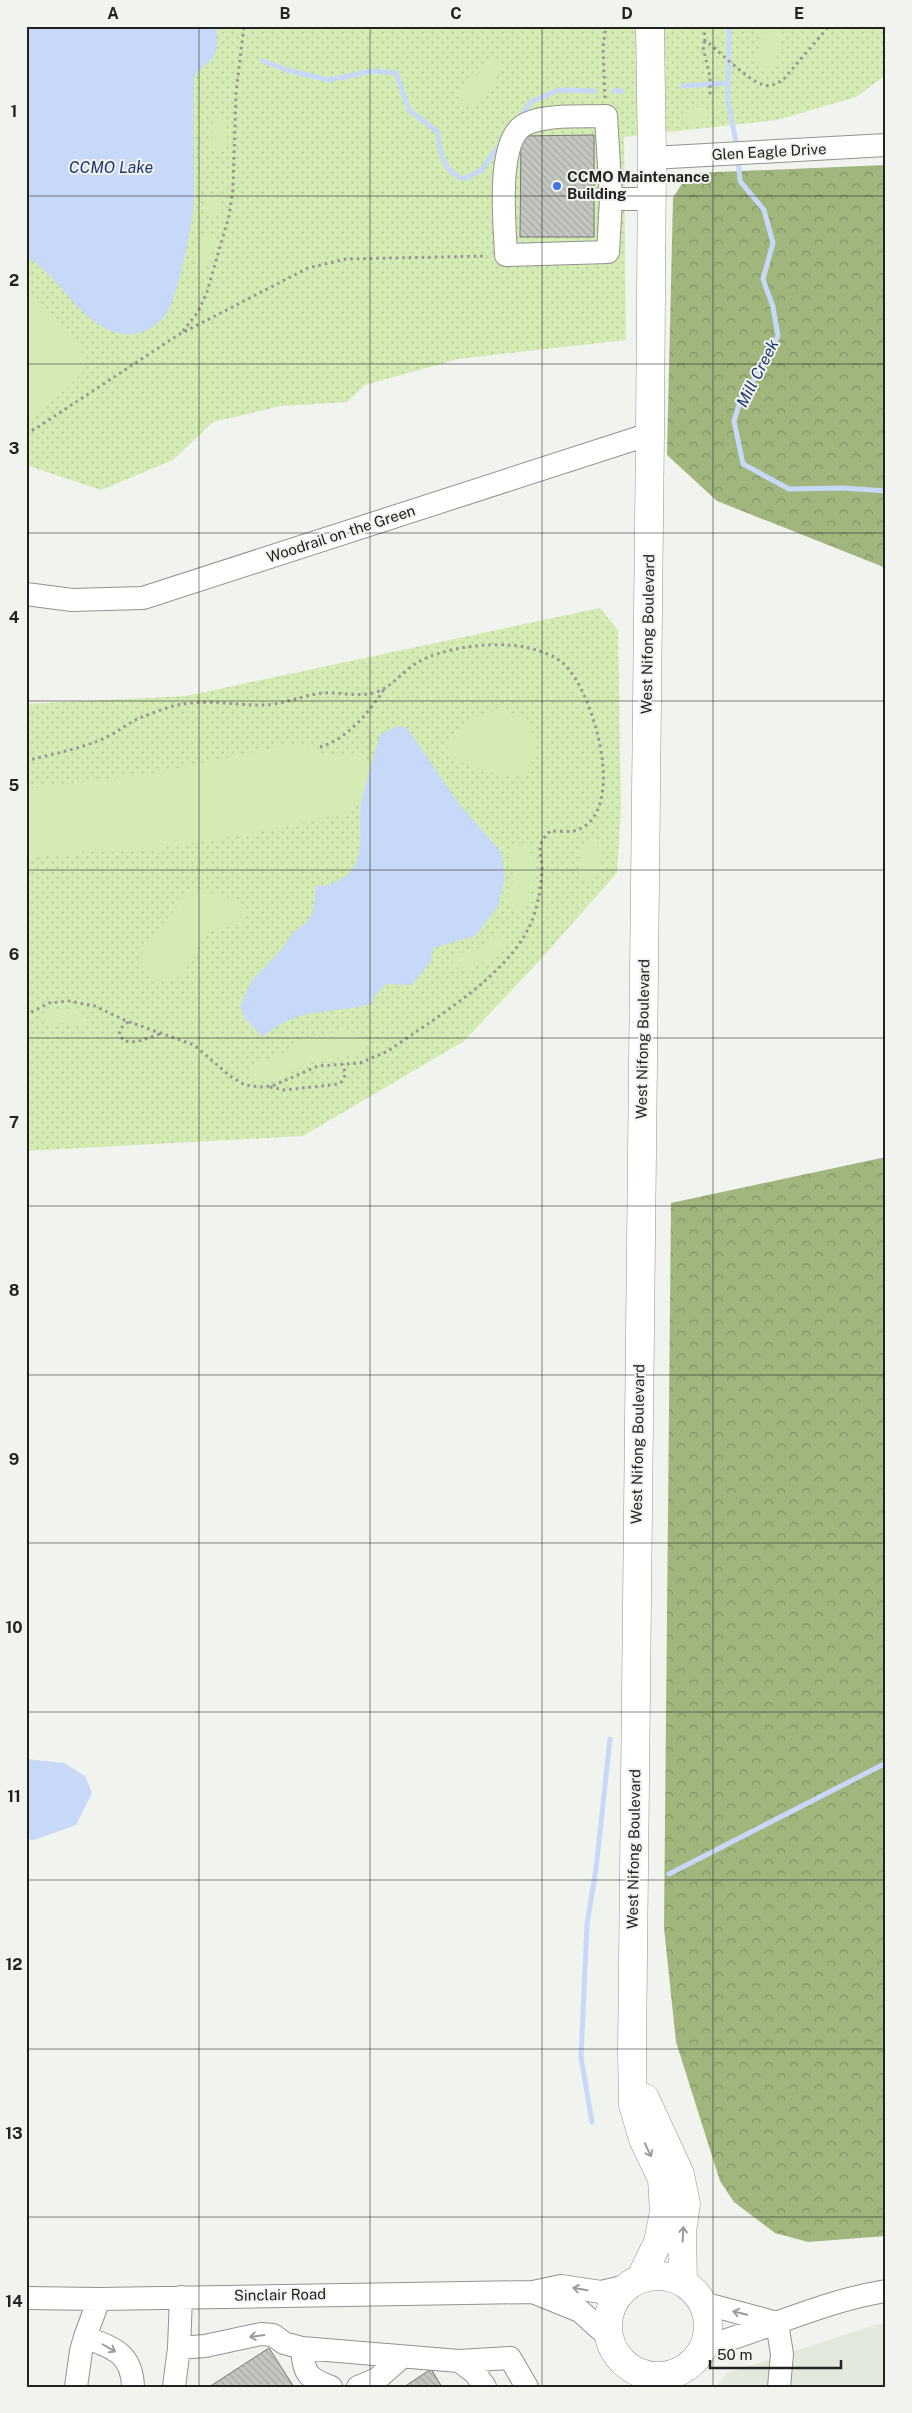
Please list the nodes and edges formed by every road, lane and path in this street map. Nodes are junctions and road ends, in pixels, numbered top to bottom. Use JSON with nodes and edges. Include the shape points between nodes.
{"nodes":[{"id":1,"x":244,"y":26,"type":"edge"},
{"id":2,"x":606,"y":26,"type":"edge"},
{"id":3,"x":650,"y":26,"type":"edge"},
{"id":4,"x":704,"y":26,"type":"edge"},
{"id":5,"x":828,"y":26,"type":"edge"},
{"id":6,"x":705,"y":40,"type":"junction"},
{"id":7,"x":710,"y":96,"type":"dead end"},
{"id":8,"x":606,"y":116,"type":"junction"},
{"id":9,"x":886,"y":145,"type":"edge"},
{"id":10,"x":652,"y":158,"type":"junction"},
{"id":11,"x":652,"y":198,"type":"junction"},
{"id":12,"x":611,"y":199,"type":"junction"},
{"id":13,"x":506,"y":255,"type":"junction"},
{"id":14,"x":181,"y":333,"type":"junction"},
{"id":15,"x":26,"y":433,"type":"edge"},
{"id":16,"x":650,"y":434,"type":"junction"},
{"id":17,"x":26,"y":594,"type":"edge"},
{"id":18,"x":386,"y":687,"type":"junction"},
{"id":19,"x":320,"y":747,"type":"dead end"},
{"id":20,"x":26,"y":761,"type":"edge"},
{"id":21,"x":26,"y":1015,"type":"edge"},
{"id":22,"x":128,"y":1021,"type":"junction"},
{"id":23,"x":163,"y":1033,"type":"junction"},
{"id":24,"x":343,"y":1064,"type":"junction"},
{"id":25,"x":267,"y":1086,"type":"junction"},
{"id":26,"x":632,"y":2052,"type":"junction"},
{"id":27,"x":683,"y":2282,"type":"junction"},
{"id":28,"x":633,"y":2283,"type":"junction"},
{"id":29,"x":886,"y":2291,"type":"edge"},
{"id":30,"x":534,"y":2292,"type":"junction"},
{"id":31,"x":180,"y":2297,"type":"junction"},
{"id":32,"x":26,"y":2298,"type":"edge"},
{"id":33,"x":98,"y":2299,"type":"junction"},
{"id":34,"x":703,"y":2303,"type":"junction"},
{"id":35,"x":777,"y":2323,"type":"junction"},
{"id":36,"x":86,"y":2337,"type":"junction"},
{"id":37,"x":613,"y":2346,"type":"junction"},
{"id":38,"x":704,"y":2347,"type":"junction"},
{"id":39,"x":179,"y":2348,"type":"junction"},
{"id":40,"x":302,"y":2348,"type":"junction"},
{"id":41,"x":402,"y":2357,"type":"junction"},
{"id":42,"x":459,"y":2361,"type":"junction"},
{"id":43,"x":664,"y":2381,"type":"edge"},
{"id":44,"x":76,"y":2387,"type":"edge"},
{"id":45,"x":134,"y":2387,"type":"edge"},
{"id":46,"x":174,"y":2387,"type":"edge"},
{"id":47,"x":330,"y":2387,"type":"edge"},
{"id":48,"x":358,"y":2387,"type":"edge"},
{"id":49,"x":485,"y":2387,"type":"edge"},
{"id":50,"x":527,"y":2387,"type":"edge"},
{"id":51,"x":622,"y":2387,"type":"edge"},
{"id":52,"x":779,"y":2387,"type":"edge"}],
"edges":[{"from":1,"to":14,"type":"path","via":[[236,93],[234,189],[230,216],[207,292],[198,312]]},
{"from":2,"to":8,"type":"path","via":[[603,47]]},
{"from":3,"to":10,"type":"main road","name":"West Nifong Boulevard"},
{"from":4,"to":6,"type":"path"},
{"from":5,"to":6,"type":"path","via":[[783,80],[774,85],[756,81]]},
{"from":6,"to":7,"type":"path","via":[[702,48],[710,76]]},
{"from":8,"to":12,"type":"street"},
{"from":8,"to":13,"type":"street","via":[[543,119],[524,124],[512,140],[504,171]]},
{"from":9,"to":10,"type":"street","name":"Glen Eagle Drive"},
{"from":10,"to":11,"type":"main road","name":"West Nifong Boulevard"},
{"from":11,"to":12,"type":"street"},
{"from":11,"to":16,"type":"main road","name":"West Nifong Boulevard"},
{"from":12,"to":13,"type":"street","via":[[608,252]]},
{"from":13,"to":14,"type":"path","via":[[326,262],[286,278]]},
{"from":14,"to":15,"type":"path"},
{"from":16,"to":17,"type":"street","name":"Woodrail on the Green","via":[[143,598],[72,600]]},
{"from":16,"to":26,"type":"main road","name":"West Nifong Boulevard"},
{"from":18,"to":19,"type":"path","via":[[375,704],[340,738]]},
{"from":18,"to":20,"type":"path","via":[[360,696],[323,694],[278,704],[183,704],[142,717],[96,742]]},
{"from":18,"to":24,"type":"path","via":[[414,665],[446,650],[502,646],[524,647],[547,654],[570,671],[589,704],[598,730],[603,783],[598,808],[586,824],[574,830],[550,831],[543,838],[540,847],[542,871],[528,929],[496,972],[388,1051],[360,1063]]},
{"from":21,"to":22,"type":"path","via":[[49,1002],[69,1001],[95,1006]]},
{"from":22,"to":23,"type":"path"},
{"from":22,"to":23,"type":"path","via":[[119,1034],[124,1041],[136,1042]]},
{"from":23,"to":25,"type":"path","via":[[194,1045],[245,1085]]},
{"from":24,"to":25,"type":"path","via":[[318,1066]]},
{"from":24,"to":25,"type":"path","via":[[346,1076],[339,1084],[285,1090]]},
{"from":27,"to":26,"type":"main road","name":"West Nifong Boulevard","one_way":true,"via":[[682,2232],[686,2204],[680,2174],[668,2143],[648,2108]]},
{"from":26,"to":28,"type":"main road","name":"West Nifong Boulevard","one_way":true,"via":[[634,2105],[643,2139],[662,2179],[664,2212],[658,2242]]},
{"from":27,"to":28,"type":"main road","via":[[655,2276]]},
{"from":27,"to":34,"type":"main road"},
{"from":28,"to":30,"type":"street","name":"Sinclair Road","one_way":true,"via":[[601,2292],[561,2286]]},
{"from":28,"to":37,"type":"main road","via":[[617,2298],[610,2311],[608,2326]]},
{"from":29,"to":35,"type":"street","via":[[853,2296]]},
{"from":30,"to":31,"type":"street","name":"Sinclair Road"},
{"from":30,"to":37,"type":"street","name":"Sinclair Road","via":[[580,2311]]},
{"from":31,"to":33,"type":"street","name":"Sinclair Road"},
{"from":31,"to":39,"type":"street"},
{"from":32,"to":33,"type":"street","name":"Sinclair Road"},
{"from":33,"to":36,"type":"street"},
{"from":35,"to":34,"type":"street","one_way":true},
{"from":34,"to":38,"type":"main road","via":[[708,2317]]},
{"from":35,"to":38,"type":"street"},
{"from":35,"to":52,"type":"street","via":[[782,2354]]},
{"from":36,"to":44,"type":"street","via":[[80,2351]]},
{"from":36,"to":45,"type":"street","one_way":true,"via":[[127,2359]]},
{"from":37,"to":43,"type":"main road","via":[[626,2364]]},
{"from":37,"to":51,"type":"main road"},
{"from":38,"to":43,"type":"main road","via":[[695,2360]]},
{"from":40,"to":39,"type":"street","one_way":true,"via":[[261,2334]]},
{"from":39,"to":46,"type":"street"},
{"from":40,"to":41,"type":"street"},
{"from":40,"to":47,"type":"street","via":[[307,2374]]},
{"from":41,"to":42,"type":"street"},
{"from":41,"to":48,"type":"street","via":[[377,2378]]},
{"from":42,"to":49,"type":"street","via":[[475,2372]]},
{"from":42,"to":50,"type":"street","via":[[510,2358]]}]}
